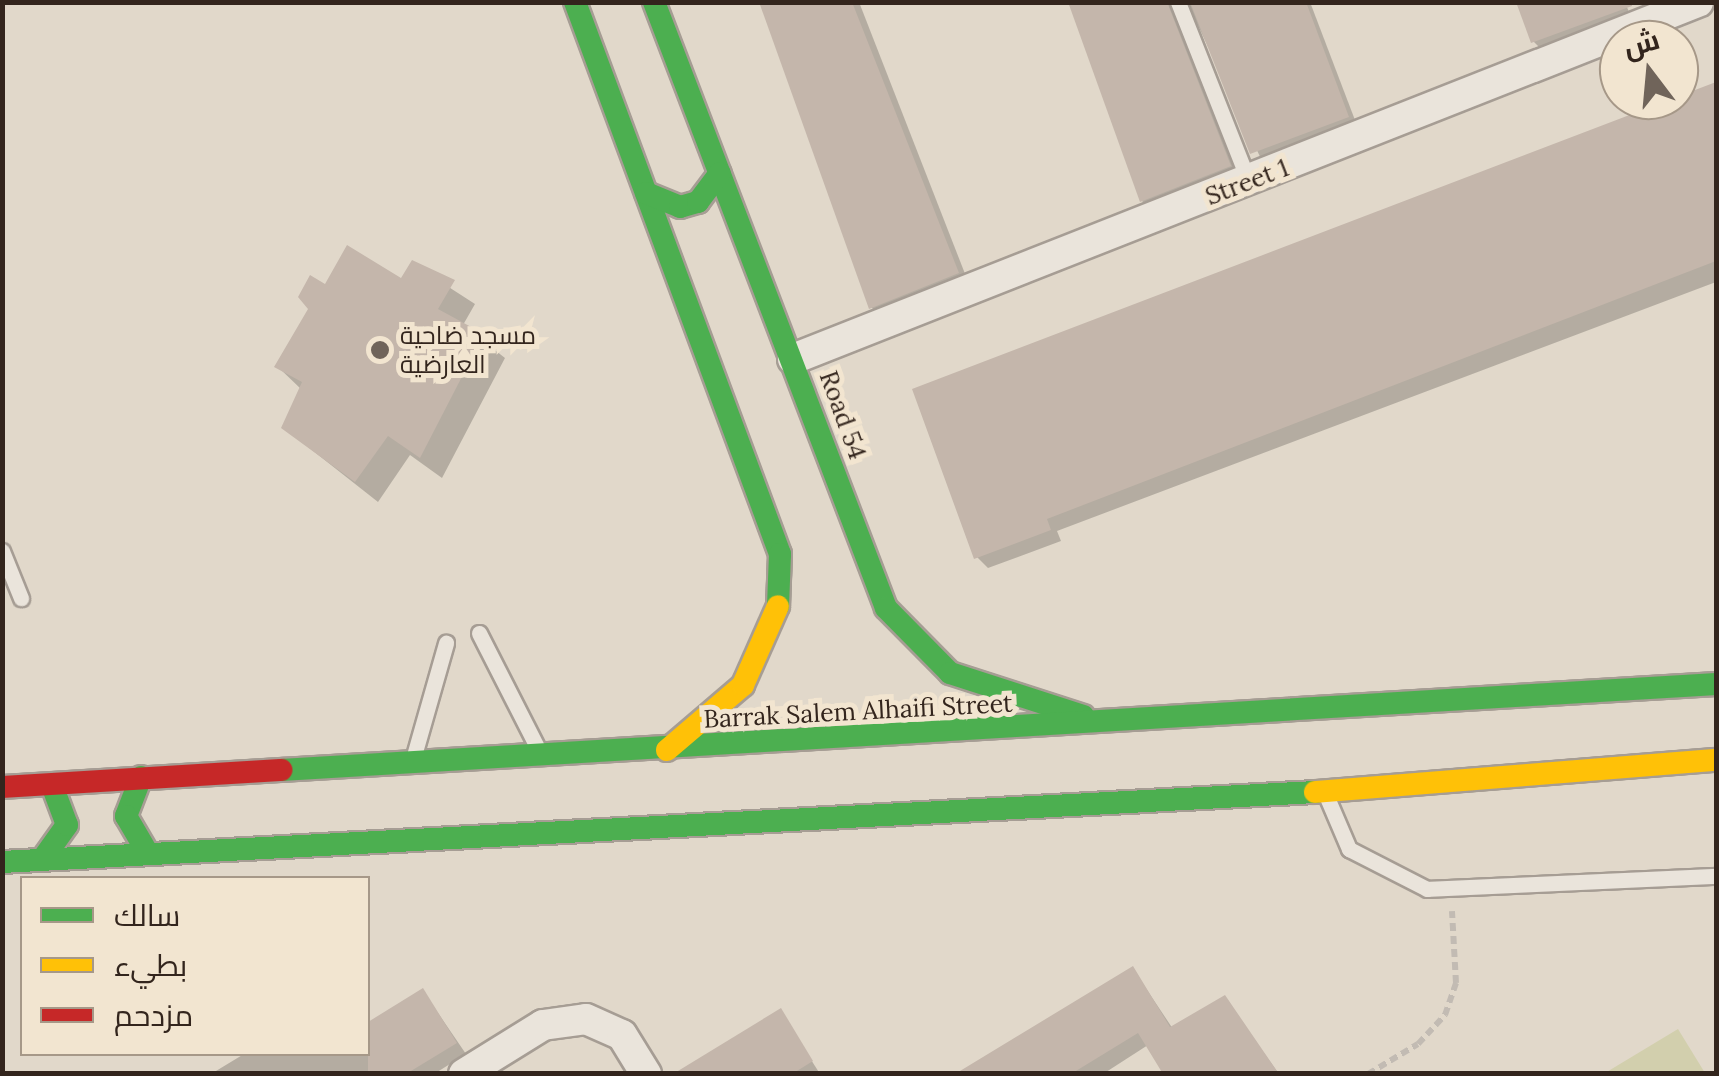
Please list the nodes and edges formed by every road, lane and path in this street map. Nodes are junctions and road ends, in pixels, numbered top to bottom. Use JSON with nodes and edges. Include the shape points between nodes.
{"nodes":[{"id":1,"x":574,"y":2,"type":"edge"},
{"id":2,"x":654,"y":2,"type":"edge"},
{"id":3,"x":1178,"y":2,"type":"edge"},
{"id":4,"x":1698,"y":2,"type":"edge"},
{"id":5,"x":720,"y":173,"type":"junction"},
{"id":6,"x":1248,"y":182,"type":"junction"},
{"id":7,"x":646,"y":193,"type":"junction"},
{"id":8,"x":793,"y":359,"type":"junction"},
{"id":9,"x":2,"y":551,"type":"edge"},
{"id":10,"x":21,"y":598,"type":"dead end"},
{"id":11,"x":479,"y":633,"type":"dead end"},
{"id":12,"x":446,"y":644,"type":"dead end"},
{"id":13,"x":1716,"y":684,"type":"edge"},
{"id":14,"x":1107,"y":724,"type":"junction"},
{"id":15,"x":666,"y":750,"type":"junction"},
{"id":16,"x":541,"y":754,"type":"junction"},
{"id":17,"x":1716,"y":760,"type":"edge"},
{"id":18,"x":412,"y":762,"type":"junction"},
{"id":19,"x":141,"y":777,"type":"junction"},
{"id":20,"x":52,"y":785,"type":"junction"},
{"id":21,"x":2,"y":788,"type":"edge"},
{"id":22,"x":1325,"y":791,"type":"junction"},
{"id":23,"x":147,"y":852,"type":"junction"},
{"id":24,"x":42,"y":860,"type":"junction"},
{"id":25,"x":2,"y":862,"type":"edge"},
{"id":26,"x":1716,"y":876,"type":"edge"},
{"id":27,"x":1450,"y":893,"type":"junction"},
{"id":28,"x":464,"y":1074,"type":"edge"},
{"id":29,"x":646,"y":1074,"type":"edge"},
{"id":30,"x":1368,"y":1074,"type":"edge"}],
"edges":[{"from":1,"to":7,"type":"main road"},
{"from":2,"to":5,"type":"main road","name":"Road 54"},
{"from":3,"to":6,"type":"lane"},
{"from":4,"to":6,"type":"street","name":"Street 1"},
{"from":5,"to":7,"type":"main road","via":[[698,202],[680,207]]},
{"from":5,"to":8,"type":"main road","name":"Road 54"},
{"from":6,"to":8,"type":"street","name":"Street 1"},
{"from":7,"to":15,"type":"main road","via":[[780,554],[778,622],[743,685]]},
{"from":8,"to":14,"type":"main road","name":"Road 54","via":[[886,608],[950,673]]},
{"from":9,"to":10,"type":"lane"},
{"from":11,"to":16,"type":"lane"},
{"from":12,"to":18,"type":"lane"},
{"from":13,"to":14,"type":"main road","name":"Barrak Salem Alhaifi Street"},
{"from":14,"to":15,"type":"main road","name":"Barrak Salem Alhaifi Street"},
{"from":15,"to":16,"type":"main road","name":"Barrak Salem Alhaifi Street"},
{"from":16,"to":18,"type":"main road","name":"Barrak Salem Alhaifi Street"},
{"from":17,"to":22,"type":"main road"},
{"from":18,"to":19,"type":"main road","name":"Barrak Salem Alhaifi Street"},
{"from":19,"to":20,"type":"main road","name":"Barrak Salem Alhaifi Street"},
{"from":19,"to":23,"type":"main road","via":[[126,816]]},
{"from":20,"to":21,"type":"main road","name":"Barrak Salem Alhaifi Street"},
{"from":20,"to":24,"type":"main road","via":[[68,825]]},
{"from":22,"to":23,"type":"main road"},
{"from":22,"to":27,"type":"lane","via":[[1349,849],[1402,882]]},
{"from":23,"to":24,"type":"main road"},
{"from":24,"to":25,"type":"main road"},
{"from":26,"to":27,"type":"lane"},
{"from":27,"to":30,"type":"path","via":[[1456,968],[1444,1015],[1418,1044]]},
{"from":28,"to":29,"type":"street","via":[[543,1025],[586,1019],[622,1035]]}]}
